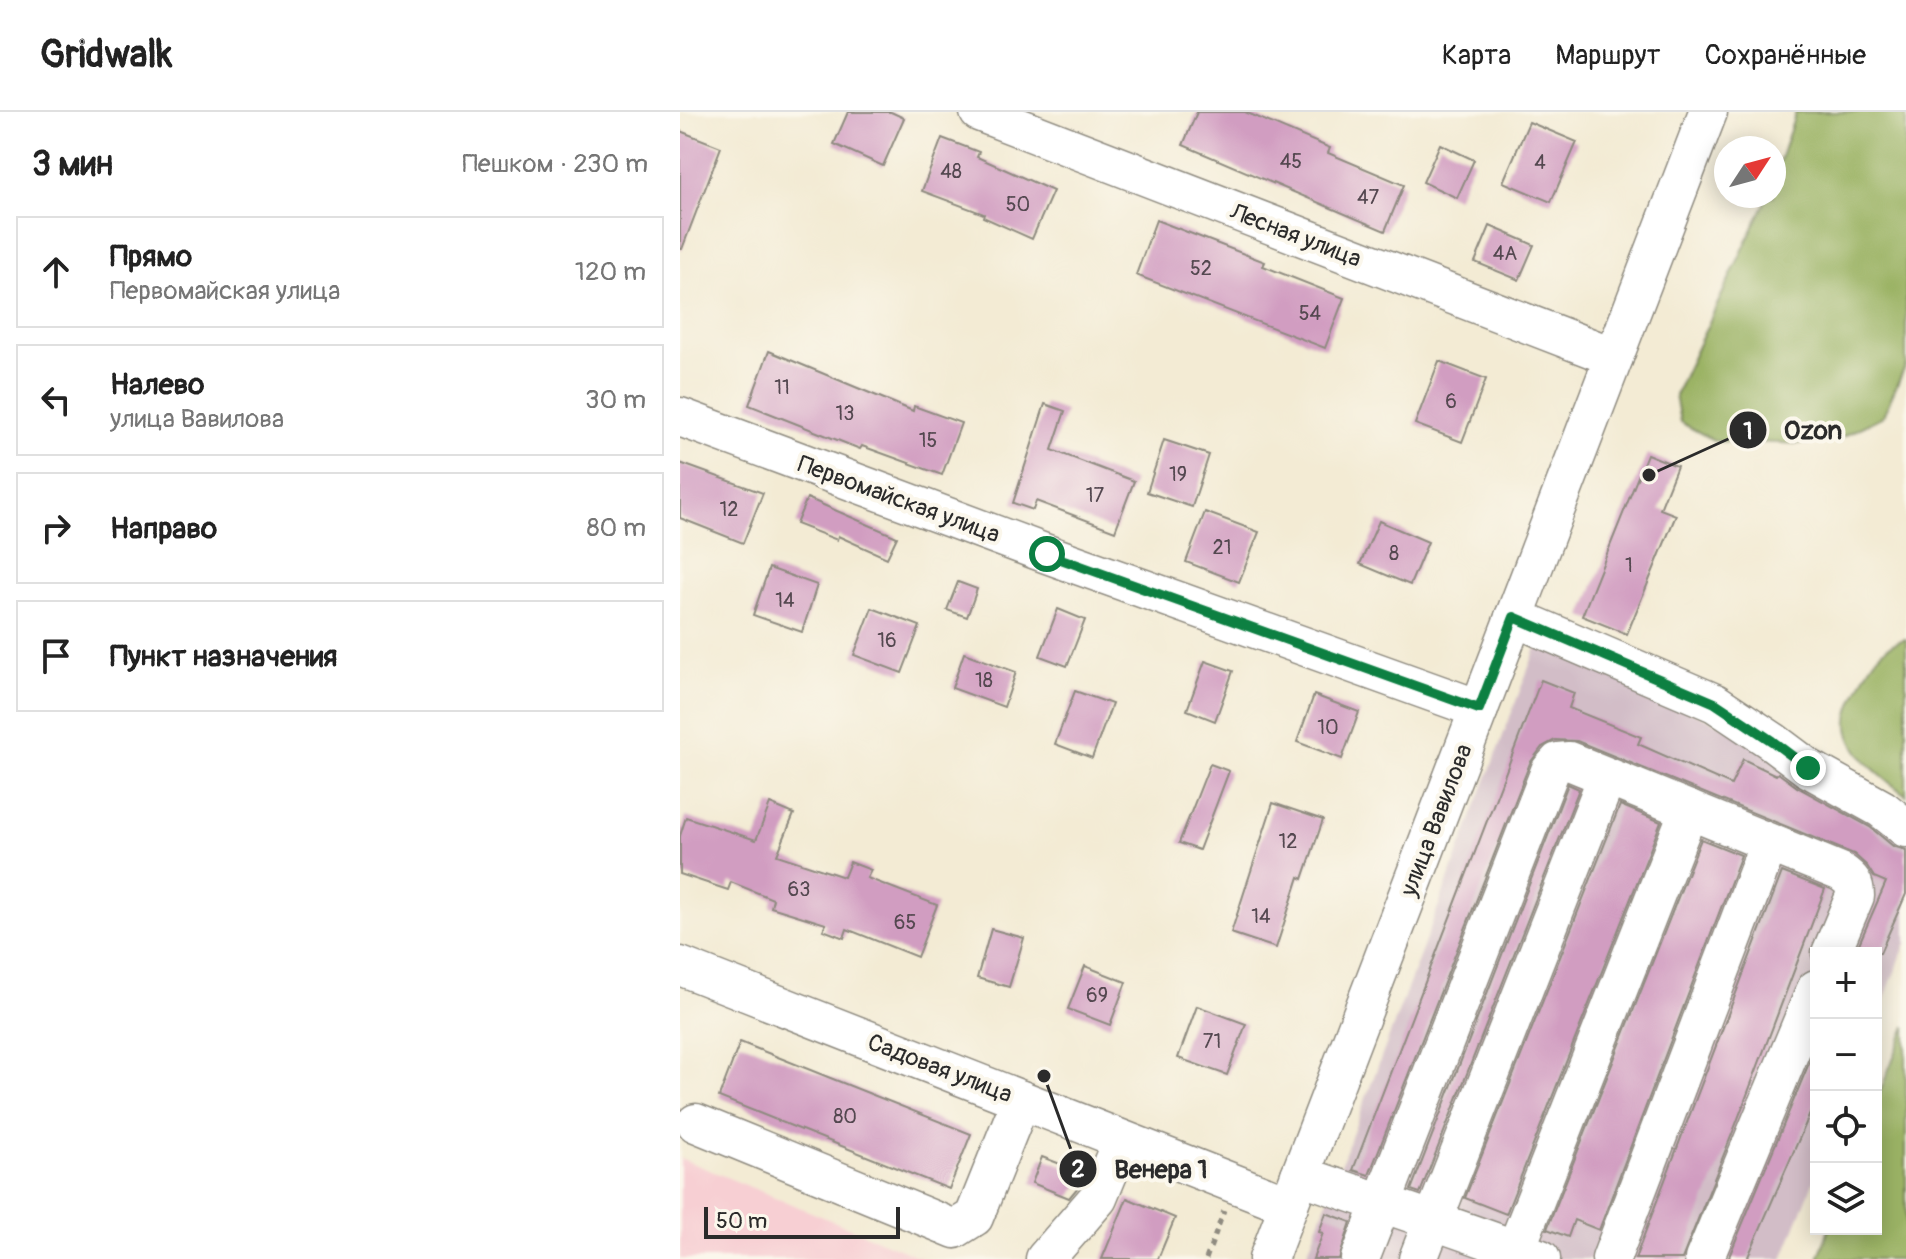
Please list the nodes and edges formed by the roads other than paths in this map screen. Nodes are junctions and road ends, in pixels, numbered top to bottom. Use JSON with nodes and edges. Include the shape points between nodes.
{"nodes":[{"id":1,"x":979,"y":112,"type":"edge"},
{"id":2,"x":1708,"y":112,"type":"edge"},
{"id":3,"x":1614,"y":357,"type":"junction"},
{"id":4,"x":680,"y":417,"type":"edge"},
{"id":5,"x":1514,"y":617,"type":"junction"},
{"id":6,"x":1479,"y":709,"type":"junction"},
{"id":7,"x":1607,"y":777,"type":"junction"},
{"id":8,"x":1689,"y":810,"type":"junction"},
{"id":9,"x":1906,"y":828,"type":"edge"},
{"id":10,"x":1769,"y":843,"type":"junction"},
{"id":11,"x":1834,"y":947,"type":"edge"},
{"id":12,"x":680,"y":966,"type":"edge"},
{"id":13,"x":1810,"y":1003,"type":"edge"},
{"id":14,"x":1021,"y":1100,"type":"junction"},
{"id":15,"x":696,"y":1123,"type":"dead end"},
{"id":16,"x":1122,"y":1140,"type":"junction"},
{"id":17,"x":1294,"y":1190,"type":"junction"},
{"id":18,"x":1381,"y":1204,"type":"junction"},
{"id":19,"x":1432,"y":1221,"type":"junction"},
{"id":20,"x":1523,"y":1256,"type":"edge"},
{"id":21,"x":1045,"y":1259,"type":"edge"},
{"id":22,"x":1268,"y":1259,"type":"edge"},
{"id":23,"x":1360,"y":1259,"type":"edge"},
{"id":24,"x":1418,"y":1259,"type":"edge"},
{"id":25,"x":1611,"y":1259,"type":"edge"},
{"id":26,"x":1704,"y":1259,"type":"edge"}],
"edges":[{"from":1,"to":3,"type":"street","name":"Лесная улица"},
{"from":2,"to":3,"type":"street","name":"улица Вавилова"},
{"from":3,"to":5,"type":"street","name":"улица Вавилова"},
{"from":4,"to":6,"type":"street","name":"Первомайская улица"},
{"from":5,"to":6,"type":"street","name":"улица Вавилова"},
{"from":5,"to":9,"type":"street","via":[[1715,703]]},
{"from":6,"to":17,"type":"street","name":"улица Вавилова"},
{"from":7,"to":8,"type":"street"},
{"from":7,"to":18,"type":"street","via":[[1569,761],[1558,762],[1550,771]]},
{"from":7,"to":19,"type":"street"},
{"from":8,"to":10,"type":"street"},
{"from":8,"to":20,"type":"street"},
{"from":10,"to":11,"type":"street","via":[[1851,879],[1855,896]]},
{"from":10,"to":25,"type":"street"},
{"from":12,"to":14,"type":"street","name":"Садовая улица"},
{"from":13,"to":26,"type":"street"},
{"from":14,"to":15,"type":"street","via":[[974,1217],[955,1229]]},
{"from":14,"to":16,"type":"street","name":"Садовая улица"},
{"from":16,"to":17,"type":"street","name":"Садовая улица"},
{"from":16,"to":21,"type":"street","via":[[1093,1205]]},
{"from":17,"to":18,"type":"street","name":"Садовая улица"},
{"from":17,"to":22,"type":"street","name":"улица Вавилова"},
{"from":18,"to":19,"type":"street","name":"Садовая улица"},
{"from":18,"to":23,"type":"street"},
{"from":19,"to":20,"type":"street","name":"Садовая улица"},
{"from":19,"to":24,"type":"street"}]}
